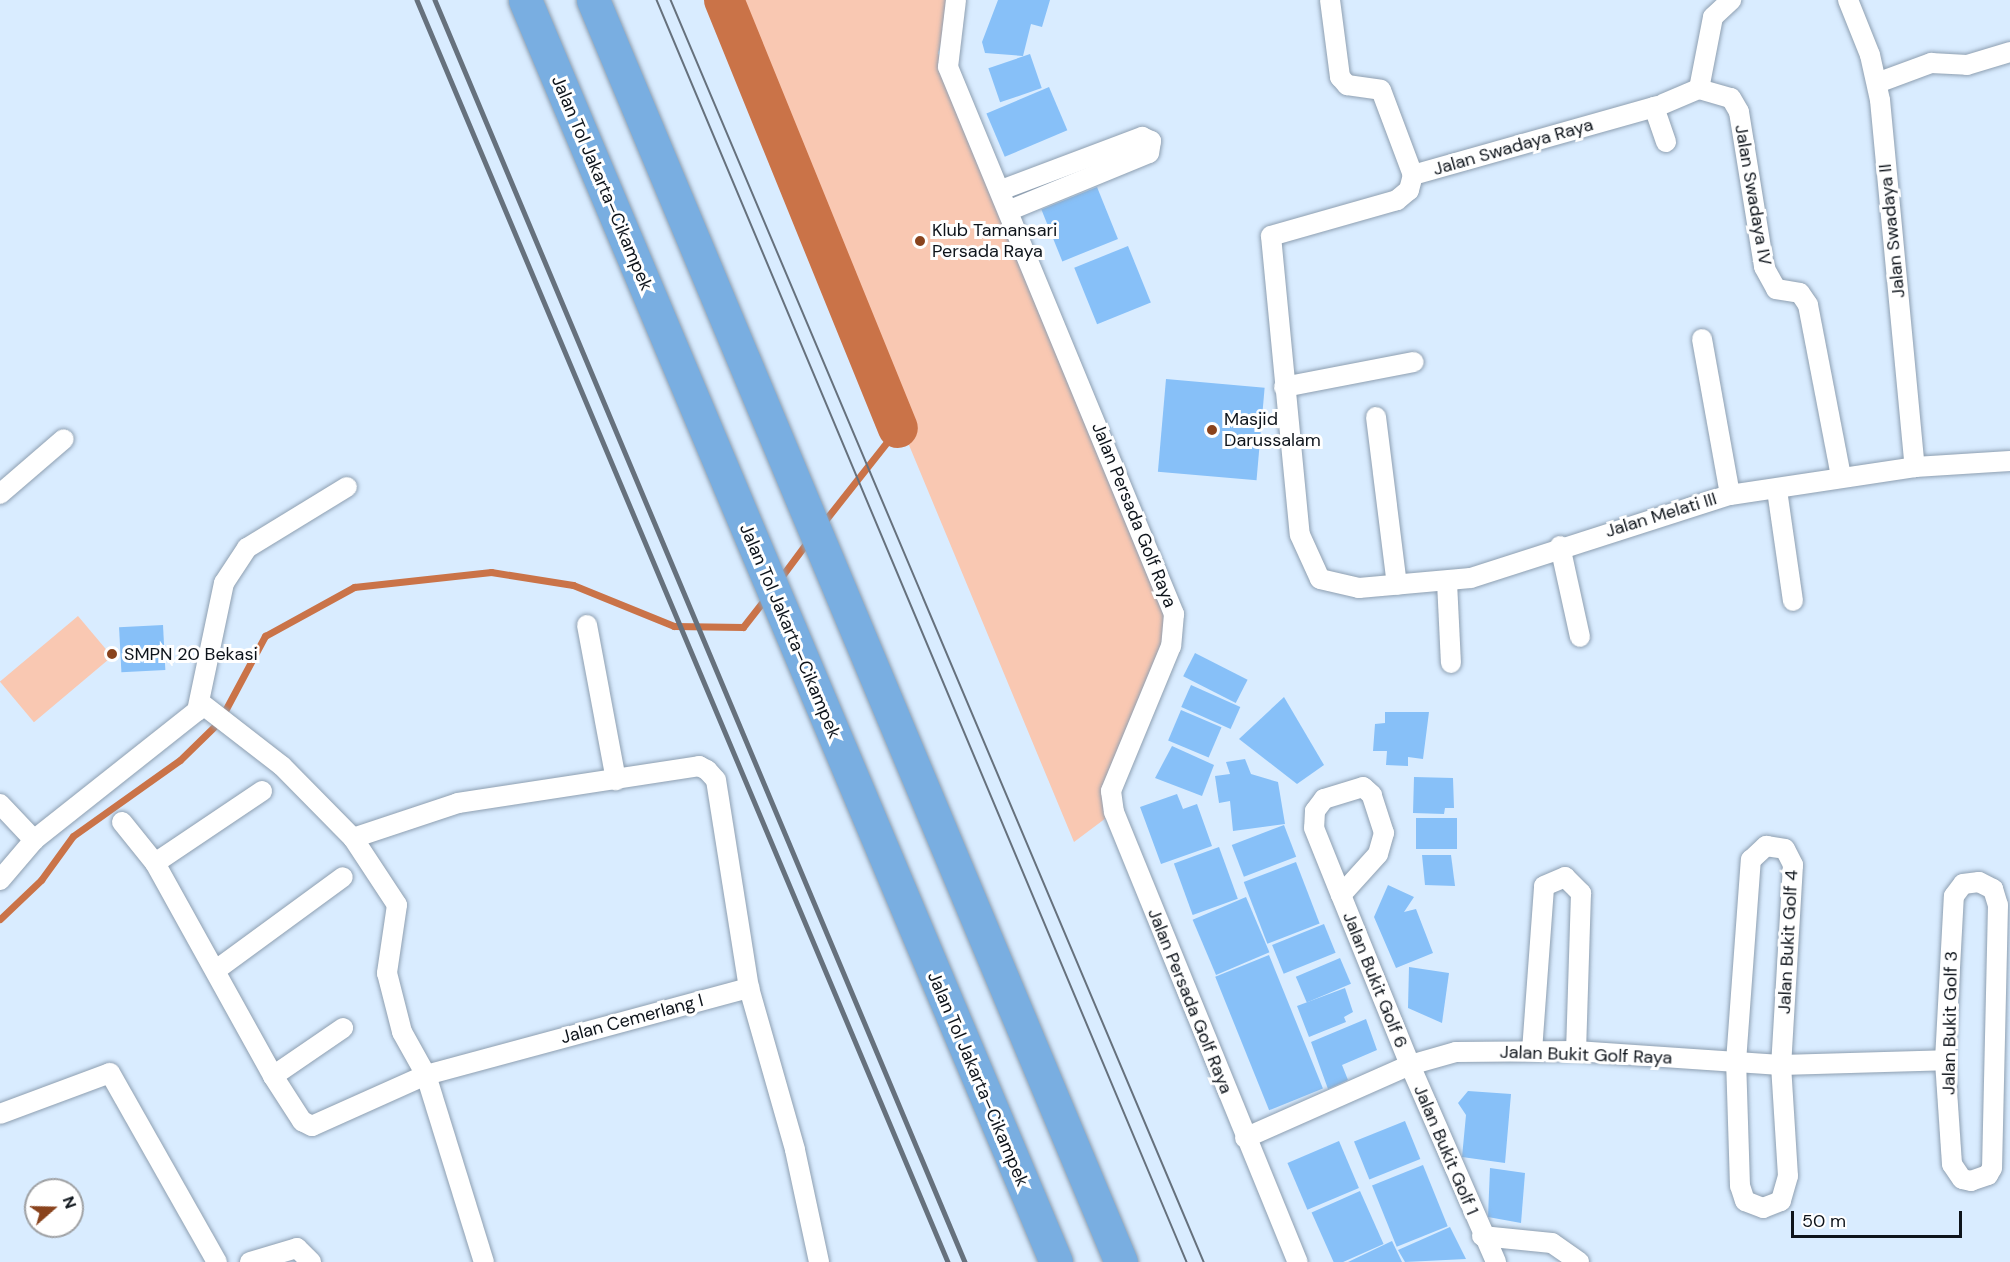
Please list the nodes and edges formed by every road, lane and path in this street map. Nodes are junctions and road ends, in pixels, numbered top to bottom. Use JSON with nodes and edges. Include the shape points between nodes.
{"nodes":[{"id":1,"x":525,"y":0,"type":"edge"},
{"id":2,"x":593,"y":0,"type":"edge"},
{"id":3,"x":956,"y":0,"type":"edge"},
{"id":4,"x":1330,"y":0,"type":"edge"},
{"id":5,"x":1848,"y":0,"type":"edge"},
{"id":6,"x":1720,"y":4,"type":"edge"},
{"id":7,"x":2010,"y":52,"type":"edge"},
{"id":8,"x":1877,"y":83,"type":"junction"},
{"id":9,"x":1691,"y":92,"type":"junction"},
{"id":10,"x":1658,"y":105,"type":"junction"},
{"id":11,"x":1665,"y":142,"type":"dead end"},
{"id":12,"x":1413,"y":175,"type":"junction"},
{"id":13,"x":1001,"y":190,"type":"junction"},
{"id":14,"x":1010,"y":210,"type":"junction"},
{"id":15,"x":1702,"y":339,"type":"dead end"},
{"id":16,"x":1414,"y":362,"type":"dead end"},
{"id":17,"x":1284,"y":387,"type":"junction"},
{"id":18,"x":1376,"y":417,"type":"dead end"},
{"id":19,"x":64,"y":440,"type":"dead end"},
{"id":20,"x":2010,"y":461,"type":"edge"},
{"id":21,"x":1915,"y":467,"type":"junction"},
{"id":22,"x":1840,"y":477,"type":"junction"},
{"id":23,"x":347,"y":487,"type":"dead end"},
{"id":24,"x":1777,"y":490,"type":"junction"},
{"id":25,"x":0,"y":494,"type":"edge"},
{"id":26,"x":1730,"y":495,"type":"junction"},
{"id":27,"x":1560,"y":546,"type":"junction"},
{"id":28,"x":1320,"y":579,"type":"joint"},
{"id":29,"x":1446,"y":582,"type":"junction"},
{"id":30,"x":1397,"y":585,"type":"junction"},
{"id":31,"x":1793,"y":601,"type":"dead end"},
{"id":32,"x":587,"y":625,"type":"dead end"},
{"id":33,"x":1580,"y":637,"type":"dead end"},
{"id":34,"x":1451,"y":663,"type":"dead end"},
{"id":35,"x":209,"y":709,"type":"junction"},
{"id":36,"x":616,"y":780,"type":"junction"},
{"id":37,"x":262,"y":791,"type":"dead end"},
{"id":38,"x":0,"y":804,"type":"edge"},
{"id":39,"x":122,"y":822,"type":"dead end"},
{"id":40,"x":353,"y":838,"type":"junction"},
{"id":41,"x":34,"y":840,"type":"junction"},
{"id":42,"x":155,"y":863,"type":"junction"},
{"id":43,"x":343,"y":877,"type":"dead end"},
{"id":44,"x":0,"y":880,"type":"edge"},
{"id":45,"x":1341,"y":895,"type":"junction"},
{"id":46,"x":216,"y":970,"type":"junction"},
{"id":47,"x":749,"y":988,"type":"junction"},
{"id":48,"x":343,"y":1028,"type":"dead end"},
{"id":49,"x":1532,"y":1051,"type":"junction"},
{"id":50,"x":1576,"y":1051,"type":"junction"},
{"id":51,"x":1945,"y":1060,"type":"junction"},
{"id":52,"x":1736,"y":1062,"type":"junction"},
{"id":53,"x":1410,"y":1065,"type":"junction"},
{"id":54,"x":1781,"y":1065,"type":"junction"},
{"id":55,"x":426,"y":1075,"type":"junction"},
{"id":56,"x":273,"y":1076,"type":"junction"},
{"id":57,"x":0,"y":1114,"type":"edge"},
{"id":58,"x":1245,"y":1138,"type":"junction"},
{"id":59,"x":1482,"y":1236,"type":"junction"},
{"id":60,"x":218,"y":1262,"type":"edge"},
{"id":61,"x":250,"y":1262,"type":"edge"},
{"id":62,"x":312,"y":1262,"type":"edge"},
{"id":63,"x":484,"y":1262,"type":"edge"},
{"id":64,"x":817,"y":1262,"type":"edge"},
{"id":65,"x":1056,"y":1262,"type":"edge"},
{"id":66,"x":1121,"y":1262,"type":"edge"},
{"id":67,"x":1298,"y":1262,"type":"edge"},
{"id":68,"x":1496,"y":1262,"type":"edge"},
{"id":69,"x":1579,"y":1262,"type":"edge"}],
"edges":[{"from":1,"to":65,"type":"highway","name":"Jalan Tol Jakarta–Cikampek"},
{"from":2,"to":66,"type":"highway"},
{"from":3,"to":13,"type":"street","name":"Jalan Persada Golf Raya","via":[[948,67]]},
{"from":4,"to":12,"type":"street","via":[[1340,77],[1347,85],[1381,90]]},
{"from":5,"to":8,"type":"street","name":"Jalan Swadaya II"},
{"from":6,"to":9,"type":"street"},
{"from":7,"to":8,"type":"street","via":[[1968,65],[1931,63]]},
{"from":8,"to":21,"type":"street","name":"Jalan Swadaya II"},
{"from":9,"to":10,"type":"street","name":"Jalan Swadaya Raya"},
{"from":9,"to":22,"type":"street","name":"Jalan Swadaya IV","via":[[1731,98],[1739,112],[1764,267],[1776,289],[1800,293],[1808,305]]},
{"from":10,"to":11,"type":"street"},
{"from":10,"to":12,"type":"street","name":"Jalan Swadaya Raya"},
{"from":12,"to":17,"type":"street","name":"Jalan Swadaya Raya","via":[[1408,190],[1397,200],[1271,237]]},
{"from":13,"to":14,"type":"street","name":"Jalan Persada Golf Raya"},
{"from":13,"to":14,"type":"street","via":[[1142,137],[1151,141],[1149,153]]},
{"from":14,"to":58,"type":"street","name":"Jalan Persada Golf Raya","via":[[1174,614],[1171,646],[1115,778],[1111,801]]},
{"from":15,"to":26,"type":"street"},
{"from":16,"to":17,"type":"street"},
{"from":17,"to":28,"type":"street","name":"Jalan Swadaya Raya","via":[[1303,551]]},
{"from":18,"to":30,"type":"street"},
{"from":19,"to":25,"type":"street"},
{"from":20,"to":21,"type":"street","name":"Jalan Melati III"},
{"from":21,"to":22,"type":"street","name":"Jalan Melati III"},
{"from":22,"to":24,"type":"street","name":"Jalan Melati III"},
{"from":23,"to":35,"type":"street","via":[[247,548],[221,594]]},
{"from":24,"to":26,"type":"street","name":"Jalan Melati III"},
{"from":24,"to":31,"type":"street"},
{"from":26,"to":27,"type":"street","name":"Jalan Melati III"},
{"from":27,"to":29,"type":"street","name":"Jalan Melati III"},
{"from":27,"to":33,"type":"street"},
{"from":28,"to":30,"type":"street","name":"Jalan Melati III","via":[[1344,588]]},
{"from":29,"to":30,"type":"street","name":"Jalan Melati III"},
{"from":29,"to":34,"type":"street"},
{"from":32,"to":36,"type":"street"},
{"from":35,"to":40,"type":"street","via":[[241,731]]},
{"from":35,"to":41,"type":"street"},
{"from":36,"to":40,"type":"street","via":[[458,803]]},
{"from":36,"to":47,"type":"street","via":[[699,766],[716,780]]},
{"from":37,"to":42,"type":"street"},
{"from":38,"to":41,"type":"street"},
{"from":39,"to":42,"type":"street","name":"Jalan Cemerlang I"},
{"from":40,"to":55,"type":"street","via":[[397,905],[387,973],[402,1032]]},
{"from":41,"to":44,"type":"street"},
{"from":42,"to":46,"type":"street","name":"Jalan Cemerlang I"},
{"from":43,"to":46,"type":"street"},
{"from":45,"to":45,"type":"street","name":"Jalan Bukit Golf 6","via":[[1313,818],[1324,799],[1363,787],[1372,795],[1384,833],[1378,854]]},
{"from":45,"to":53,"type":"street","name":"Jalan Bukit Golf 6"},
{"from":46,"to":56,"type":"street","name":"Jalan Cemerlang I"},
{"from":47,"to":55,"type":"street","name":"Jalan Cemerlang I"},
{"from":47,"to":64,"type":"street","via":[[795,1150]]},
{"from":48,"to":56,"type":"street"},
{"from":49,"to":50,"type":"street","name":"Jalan Bukit Golf Raya"},
{"from":49,"to":50,"type":"street","via":[[1544,886],[1566,877],[1581,893]]},
{"from":49,"to":53,"type":"street","name":"Jalan Bukit Golf Raya","via":[[1456,1052]]},
{"from":50,"to":52,"type":"street","name":"Jalan Bukit Golf Raya"},
{"from":51,"to":51,"type":"street","name":"Jalan Bukit Golf 3","via":[[1952,1164],[1962,1179],[1980,1180],[1992,1168],[1998,905],[1993,890],[1979,882],[1963,884],[1954,896]]},
{"from":51,"to":54,"type":"street","name":"Jalan Bukit Golf Raya"},
{"from":52,"to":54,"type":"street","name":"Jalan Bukit Golf Raya"},
{"from":52,"to":54,"type":"street","via":[[1740,1186],[1745,1201],[1763,1208],[1781,1201],[1786,1187]]},
{"from":52,"to":54,"type":"street","name":"Jalan Bukit Golf 4","via":[[1751,860],[1766,846],[1785,849],[1793,865]]},
{"from":53,"to":58,"type":"street","name":"Jalan Bukit Golf Raya"},
{"from":53,"to":59,"type":"street","name":"Jalan Bukit Golf 1"},
{"from":55,"to":56,"type":"street","name":"Jalan Cemerlang I","via":[[312,1126],[302,1121]]},
{"from":55,"to":63,"type":"street"},
{"from":57,"to":60,"type":"street","via":[[110,1073]]},
{"from":58,"to":67,"type":"street","name":"Jalan Persada Golf Raya"},
{"from":59,"to":68,"type":"street","name":"Jalan Bukit Golf 1"},
{"from":59,"to":69,"type":"street","name":"Jalan Bukit Golf 1","via":[[1552,1243]]},
{"from":61,"to":62,"type":"street","via":[[297,1248]]}]}
